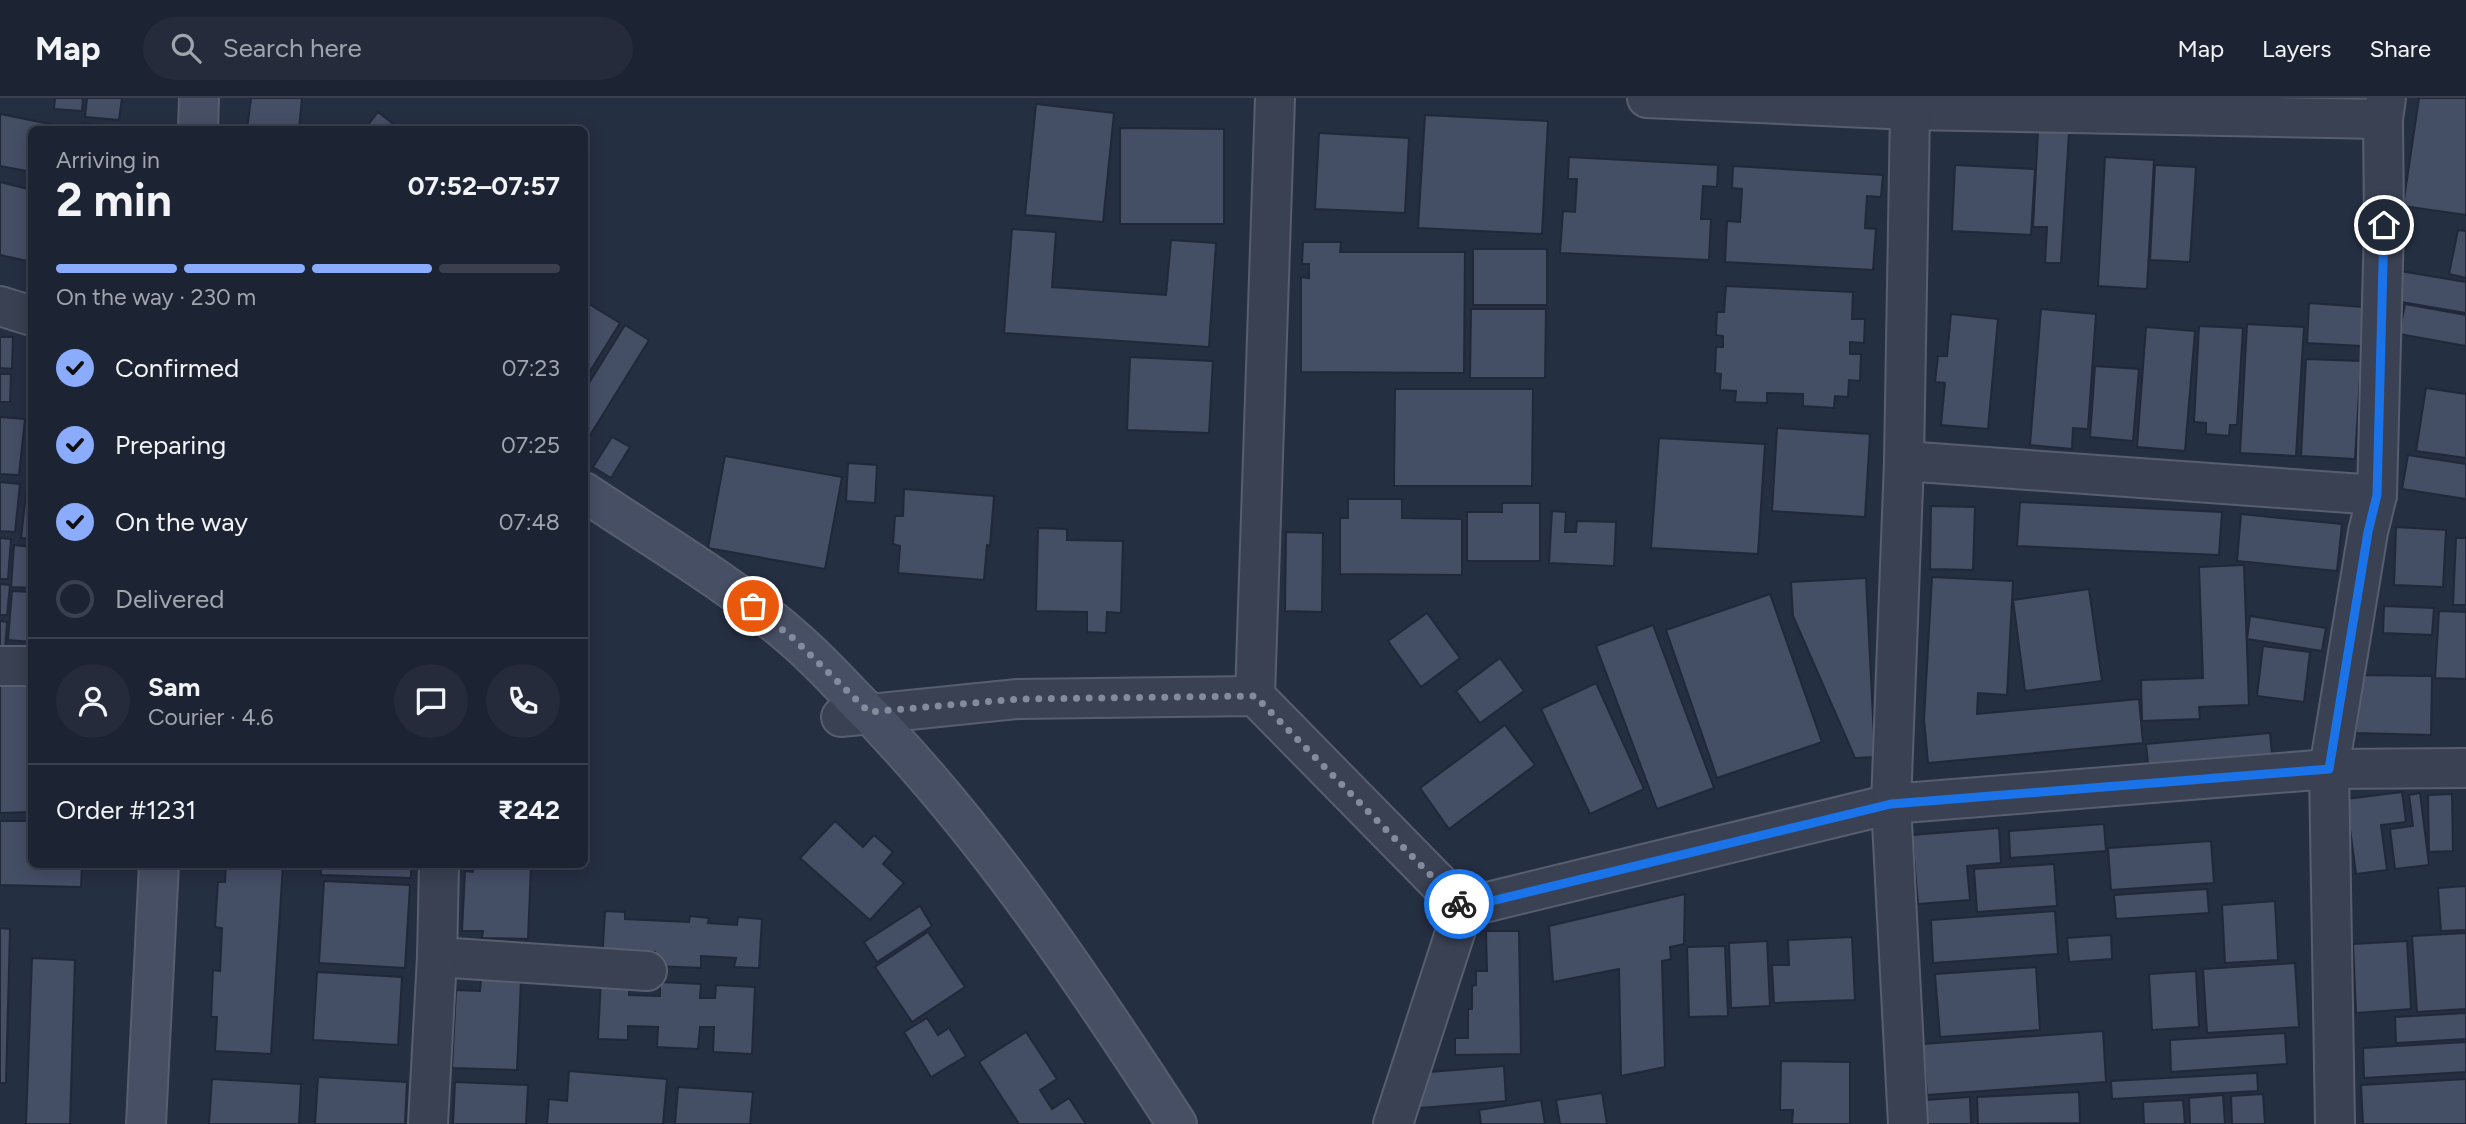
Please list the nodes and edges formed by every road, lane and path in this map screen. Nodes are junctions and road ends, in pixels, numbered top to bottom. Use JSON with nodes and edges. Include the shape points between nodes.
{"nodes":[{"id":1,"x":199,"y":98,"type":"edge"},
{"id":2,"x":1275,"y":98,"type":"edge"},
{"id":3,"x":1647,"y":98,"type":"edge"},
{"id":4,"x":1911,"y":104,"type":"edge"},
{"id":5,"x":2385,"y":109,"type":"edge"},
{"id":6,"x":198,"y":126,"type":"edge"},
{"id":7,"x":0,"y":306,"type":"edge"},
{"id":8,"x":28,"y":315,"type":"edge"},
{"id":9,"x":1904,"y":461,"type":"junction"},
{"id":10,"x":588,"y":495,"type":"edge"},
{"id":11,"x":2377,"y":495,"type":"junction"},
{"id":12,"x":588,"y":523,"type":"edge"},
{"id":13,"x":0,"y":666,"type":"edge"},
{"id":14,"x":28,"y":666,"type":"edge"},
{"id":15,"x":1255,"y":696,"type":"junction"},
{"id":16,"x":855,"y":714,"type":"junction"},
{"id":17,"x":2466,"y":768,"type":"edge"},
{"id":18,"x":2329,"y":769,"type":"junction"},
{"id":19,"x":1891,"y":804,"type":"junction"},
{"id":20,"x":159,"y":868,"type":"edge"},
{"id":21,"x":439,"y":868,"type":"edge"},
{"id":22,"x":1463,"y":908,"type":"junction"},
{"id":23,"x":437,"y":957,"type":"junction"},
{"id":24,"x":647,"y":971,"type":"dead end"},
{"id":25,"x":146,"y":1124,"type":"edge"},
{"id":26,"x":428,"y":1124,"type":"edge"},
{"id":27,"x":1146,"y":1124,"type":"edge"},
{"id":28,"x":1177,"y":1124,"type":"edge"},
{"id":29,"x":1393,"y":1124,"type":"edge"},
{"id":30,"x":1908,"y":1124,"type":"edge"},
{"id":31,"x":2335,"y":1124,"type":"edge"}],
"edges":[{"from":1,"to":6,"type":"street"},
{"from":2,"to":15,"type":"street"},
{"from":3,"to":4,"type":"street"},
{"from":4,"to":5,"type":"street"},
{"from":4,"to":9,"type":"street"},
{"from":5,"to":11,"type":"street"},
{"from":7,"to":8,"type":"street"},
{"from":9,"to":11,"type":"street"},
{"from":9,"to":19,"type":"street"},
{"from":10,"to":16,"type":"street","via":[[753,606],[794,639]]},
{"from":11,"to":18,"type":"street"},
{"from":12,"to":16,"type":"street","via":[[742,626]]},
{"from":13,"to":14,"type":"street"},
{"from":15,"to":16,"type":"street","via":[[1018,699]]},
{"from":15,"to":22,"type":"street"},
{"from":16,"to":27,"type":"street","via":[[1077,1014]]},
{"from":16,"to":28,"type":"street","via":[[917,763],[977,836],[1109,1019]]},
{"from":17,"to":18,"type":"street"},
{"from":18,"to":19,"type":"street"},
{"from":18,"to":31,"type":"street"},
{"from":19,"to":22,"type":"street"},
{"from":19,"to":30,"type":"street"},
{"from":20,"to":25,"type":"street"},
{"from":21,"to":23,"type":"street"},
{"from":22,"to":29,"type":"street"},
{"from":23,"to":24,"type":"street"},
{"from":23,"to":26,"type":"street"}]}
